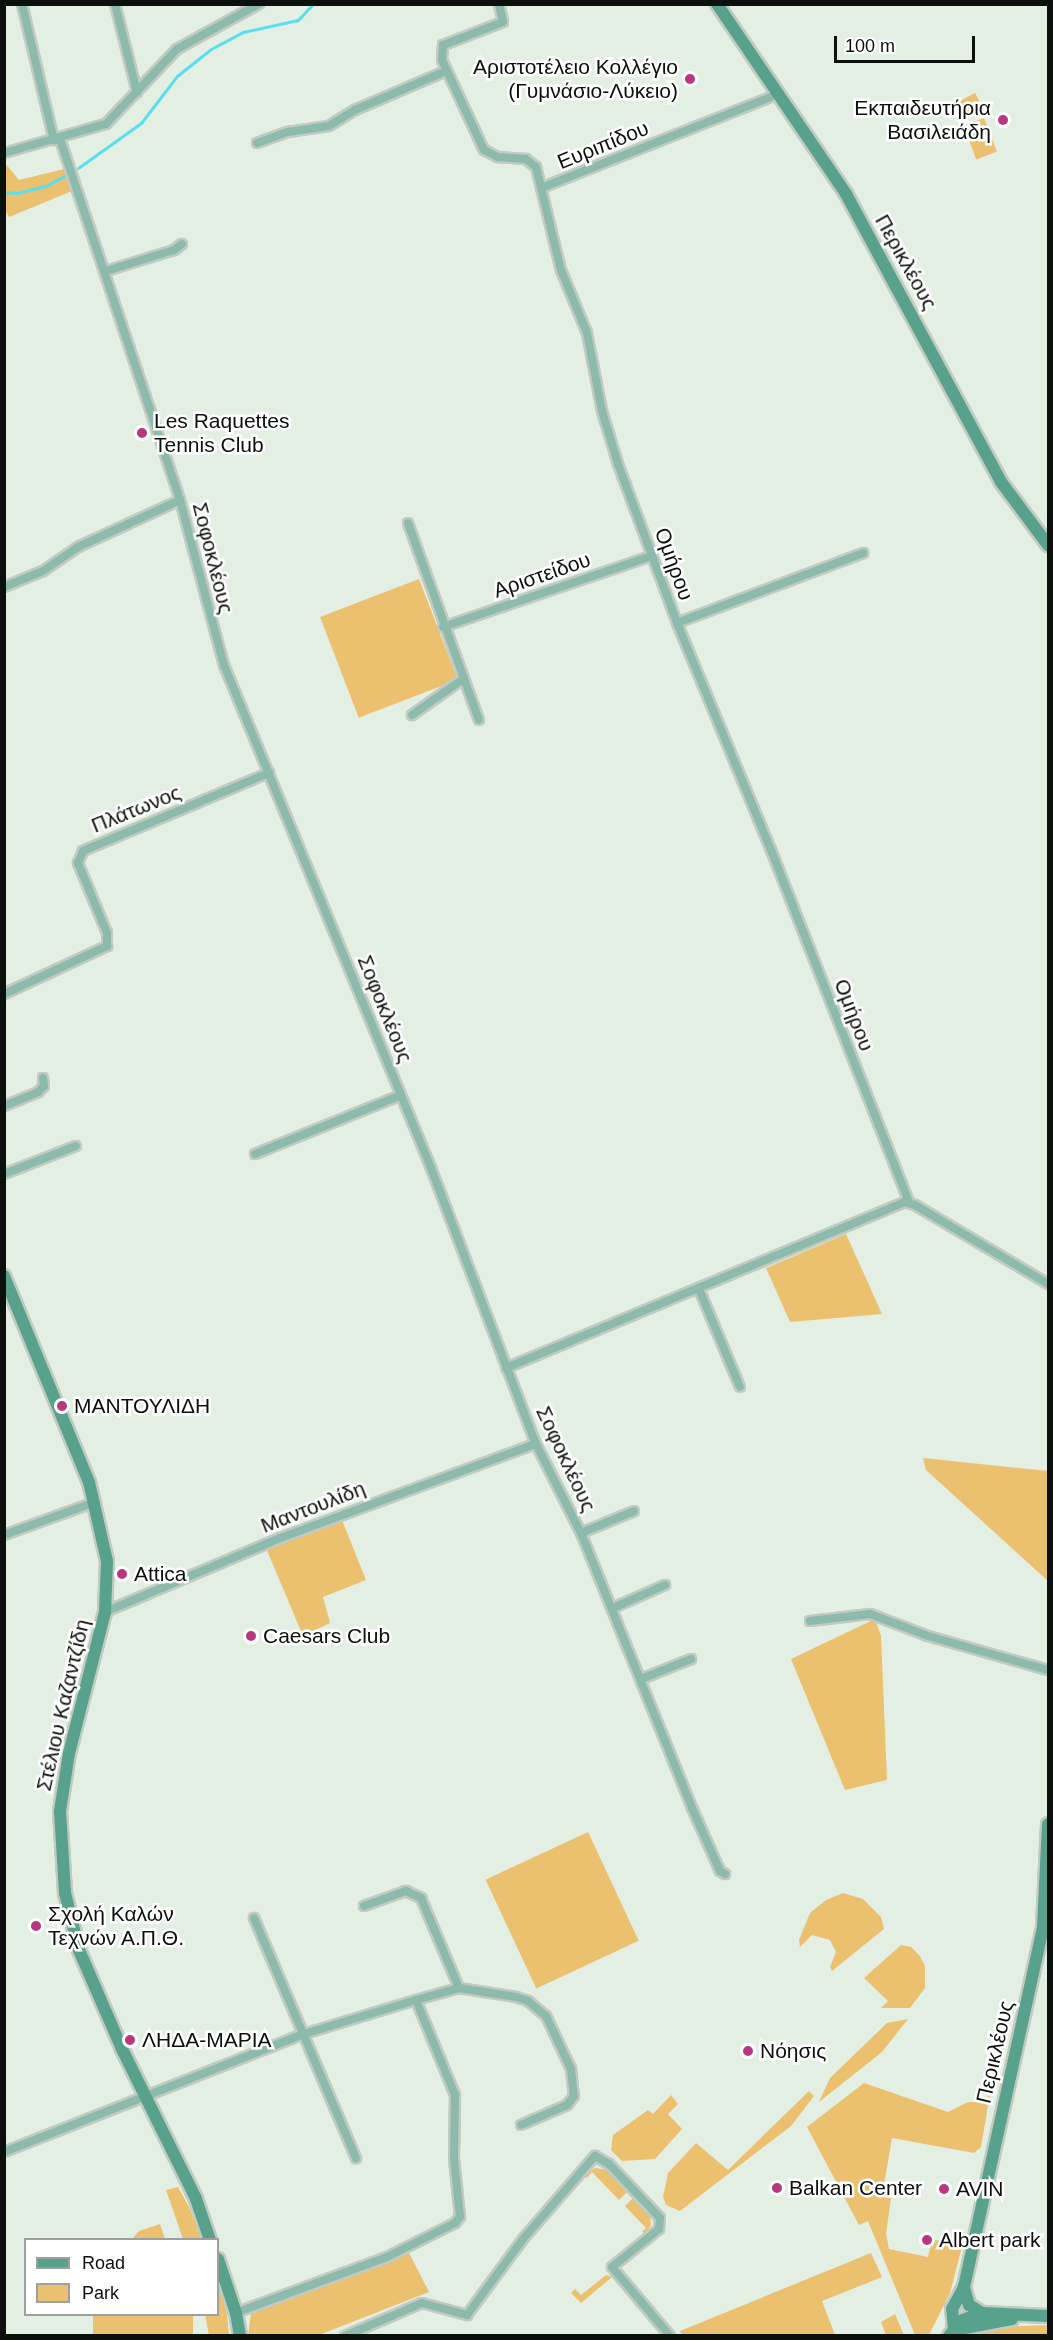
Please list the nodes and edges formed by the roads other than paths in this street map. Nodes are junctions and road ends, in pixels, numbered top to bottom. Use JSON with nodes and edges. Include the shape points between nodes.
{"nodes":[{"id":1,"x":22,"y":4,"type":"edge"},
{"id":2,"x":115,"y":4,"type":"edge"},
{"id":3,"x":259,"y":4,"type":"edge"},
{"id":4,"x":499,"y":4,"type":"edge"},
{"id":5,"x":717,"y":4,"type":"edge"},
{"id":6,"x":446,"y":71,"type":"junction"},
{"id":7,"x":137,"y":92,"type":"junction"},
{"id":8,"x":778,"y":94,"type":"junction"},
{"id":9,"x":57,"y":140,"type":"junction"},
{"id":10,"x":257,"y":143,"type":"dead end"},
{"id":11,"x":4,"y":153,"type":"edge"},
{"id":12,"x":541,"y":188,"type":"junction"},
{"id":13,"x":182,"y":244,"type":"dead end"},
{"id":14,"x":106,"y":271,"type":"junction"},
{"id":15,"x":180,"y":500,"type":"junction"},
{"id":16,"x":408,"y":523,"type":"dead end"},
{"id":17,"x":1048,"y":545,"type":"edge"},
{"id":18,"x":863,"y":554,"type":"dead end"},
{"id":19,"x":652,"y":556,"type":"junction"},
{"id":20,"x":4,"y":587,"type":"edge"},
{"id":21,"x":676,"y":623,"type":"junction"},
{"id":22,"x":443,"y":627,"type":"junction"},
{"id":23,"x":463,"y":679,"type":"junction"},
{"id":24,"x":412,"y":715,"type":"dead end"},
{"id":25,"x":478,"y":720,"type":"dead end"},
{"id":26,"x":269,"y":773,"type":"junction"},
{"id":27,"x":4,"y":994,"type":"edge"},
{"id":28,"x":43,"y":1078,"type":"dead end"},
{"id":29,"x":400,"y":1095,"type":"junction"},
{"id":30,"x":4,"y":1106,"type":"edge"},
{"id":31,"x":76,"y":1146,"type":"dead end"},
{"id":32,"x":255,"y":1154,"type":"dead end"},
{"id":33,"x":4,"y":1174,"type":"edge"},
{"id":34,"x":909,"y":1202,"type":"junction"},
{"id":35,"x":4,"y":1276,"type":"edge"},
{"id":36,"x":1048,"y":1284,"type":"edge"},
{"id":37,"x":699,"y":1288,"type":"junction"},
{"id":38,"x":506,"y":1368,"type":"junction"},
{"id":39,"x":740,"y":1387,"type":"dead end"},
{"id":40,"x":536,"y":1444,"type":"junction"},
{"id":41,"x":95,"y":1502,"type":"junction"},
{"id":42,"x":634,"y":1511,"type":"dead end"},
{"id":43,"x":581,"y":1533,"type":"junction"},
{"id":44,"x":4,"y":1535,"type":"edge"},
{"id":45,"x":665,"y":1585,"type":"dead end"},
{"id":46,"x":613,"y":1608,"type":"junction"},
{"id":47,"x":105,"y":1612,"type":"junction"},
{"id":48,"x":810,"y":1621,"type":"dead end"},
{"id":49,"x":691,"y":1659,"type":"dead end"},
{"id":50,"x":1048,"y":1670,"type":"edge"},
{"id":51,"x":641,"y":1679,"type":"junction"},
{"id":52,"x":1048,"y":1824,"type":"edge"},
{"id":53,"x":725,"y":1874,"type":"dead end"},
{"id":54,"x":364,"y":1906,"type":"dead end"},
{"id":55,"x":254,"y":1918,"type":"dead end"},
{"id":56,"x":1046,"y":1927,"type":"edge"},
{"id":57,"x":459,"y":1988,"type":"junction"},
{"id":58,"x":416,"y":2000,"type":"junction"},
{"id":59,"x":304,"y":2034,"type":"junction"},
{"id":60,"x":145,"y":2097,"type":"junction"},
{"id":61,"x":521,"y":2125,"type":"dead end"},
{"id":62,"x":4,"y":2152,"type":"edge"},
{"id":63,"x":356,"y":2158,"type":"dead end"},
{"id":64,"x":209,"y":2238,"type":"edge"},
{"id":65,"x":219,"y":2262,"type":"edge"},
{"id":66,"x":964,"y":2291,"type":"junction"},
{"id":67,"x":236,"y":2313,"type":"junction"},
{"id":68,"x":982,"y":2313,"type":"junction"},
{"id":69,"x":1022,"y":2316,"type":"junction"},
{"id":70,"x":1048,"y":2316,"type":"edge"},
{"id":71,"x":952,"y":2333,"type":"edge"},
{"id":72,"x":240,"y":2336,"type":"edge"},
{"id":73,"x":345,"y":2336,"type":"edge"},
{"id":74,"x":670,"y":2336,"type":"edge"}],
"edges":[{"from":1,"to":9,"type":"street","name":"Σοφοκλέους"},
{"from":2,"to":7,"type":"street"},
{"from":3,"to":7,"type":"street","via":[[182,45]]},
{"from":4,"to":6,"type":"street","name":"Ομήρου","via":[[503,22],[441,46]]},
{"from":5,"to":8,"type":"street","name":"Περικλέους"},
{"from":6,"to":10,"type":"street","via":[[358,109],[329,126],[288,132]]},
{"from":6,"to":12,"type":"street","name":"Ομήρου","via":[[484,150],[498,158],[530,160],[536,167]]},
{"from":7,"to":9,"type":"street","via":[[106,124]]},
{"from":8,"to":12,"type":"street","name":"Ευριπίδου"},
{"from":8,"to":17,"type":"street","name":"Περικλέους","via":[[853,207],[1001,483]]},
{"from":9,"to":11,"type":"street"},
{"from":9,"to":14,"type":"street","name":"Σοφοκλέους"},
{"from":12,"to":19,"type":"street","name":"Ομήρου","via":[[561,270],[587,333],[606,428]]},
{"from":13,"to":14,"type":"street"},
{"from":14,"to":15,"type":"street","name":"Σοφοκλέους"},
{"from":15,"to":20,"type":"street","via":[[78,547],[43,571]]},
{"from":15,"to":26,"type":"street","name":"Σοφοκλέους","via":[[218,650]]},
{"from":16,"to":22,"type":"street"},
{"from":18,"to":21,"type":"street"},
{"from":19,"to":21,"type":"street","name":"Ομήρου"},
{"from":19,"to":22,"type":"street","name":"Αριστείδου"},
{"from":21,"to":34,"type":"street","name":"Ομήρου","via":[[771,849]]},
{"from":22,"to":23,"type":"street"},
{"from":23,"to":24,"type":"street"},
{"from":23,"to":25,"type":"street"},
{"from":26,"to":27,"type":"street","name":"Πλάτωνος","via":[[83,851],[78,863],[107,933],[107,946]]},
{"from":26,"to":29,"type":"street","name":"Σοφοκλέους"},
{"from":28,"to":30,"type":"street","via":[[44,1086],[38,1092]]},
{"from":29,"to":32,"type":"street"},
{"from":29,"to":38,"type":"street","name":"Σοφοκλέους"},
{"from":31,"to":33,"type":"street"},
{"from":34,"to":36,"type":"street"},
{"from":34,"to":37,"type":"street"},
{"from":35,"to":41,"type":"street","name":"Στέλιου Καζαντζίδη"},
{"from":37,"to":38,"type":"street"},
{"from":37,"to":39,"type":"street"},
{"from":38,"to":40,"type":"street","name":"Σοφοκλέους"},
{"from":40,"to":43,"type":"street","name":"Σοφοκλέους"},
{"from":40,"to":47,"type":"street","name":"Μαντουλίδη","via":[[280,1538]]},
{"from":41,"to":44,"type":"street"},
{"from":41,"to":47,"type":"street","name":"Στέλιου Καζαντζίδη","via":[[107,1561]]},
{"from":42,"to":43,"type":"street"},
{"from":43,"to":46,"type":"street","name":"Σοφοκλέους"},
{"from":45,"to":46,"type":"street"},
{"from":46,"to":51,"type":"street","name":"Σοφοκλέους"},
{"from":47,"to":60,"type":"street","name":"Στέλιου Καζαντζίδη","via":[[63,1779],[60,1811],[64,1893],[79,1950]]},
{"from":48,"to":50,"type":"street","via":[[870,1614],[928,1636]]},
{"from":49,"to":51,"type":"street"},
{"from":51,"to":53,"type":"street","name":"Σοφοκλέους","via":[[708,1845]]},
{"from":52,"to":56,"type":"street","name":"Περικλέους"},
{"from":54,"to":57,"type":"street","via":[[406,1891],[421,1898]]},
{"from":55,"to":59,"type":"street"},
{"from":56,"to":66,"type":"street","name":"Περικλέους"},
{"from":57,"to":58,"type":"street"},
{"from":57,"to":61,"type":"street","via":[[528,2001],[553,2027],[571,2069],[574,2096],[567,2105]]},
{"from":58,"to":59,"type":"street"},
{"from":58,"to":67,"type":"street","via":[[455,2095],[454,2159],[460,2217],[387,2257]]},
{"from":59,"to":60,"type":"street"},
{"from":59,"to":63,"type":"street"},
{"from":60,"to":62,"type":"street"},
{"from":60,"to":64,"type":"street","name":"Στέλιου Καζαντζίδη","via":[[195,2199]]},
{"from":65,"to":67,"type":"street"},
{"from":66,"to":68,"type":"street","via":[[972,2308]]},
{"from":66,"to":71,"type":"street","name":"Περικλέους"},
{"from":67,"to":72,"type":"street"},
{"from":68,"to":69,"type":"street"},
{"from":68,"to":71,"type":"street","via":[[963,2320]]},
{"from":69,"to":70,"type":"street"},
{"from":69,"to":71,"type":"street"},
{"from":73,"to":74,"type":"street","via":[[422,2303],[467,2315],[523,2239],[596,2156],[609,2164],[660,2218],[659,2229],[612,2267]]}]}
